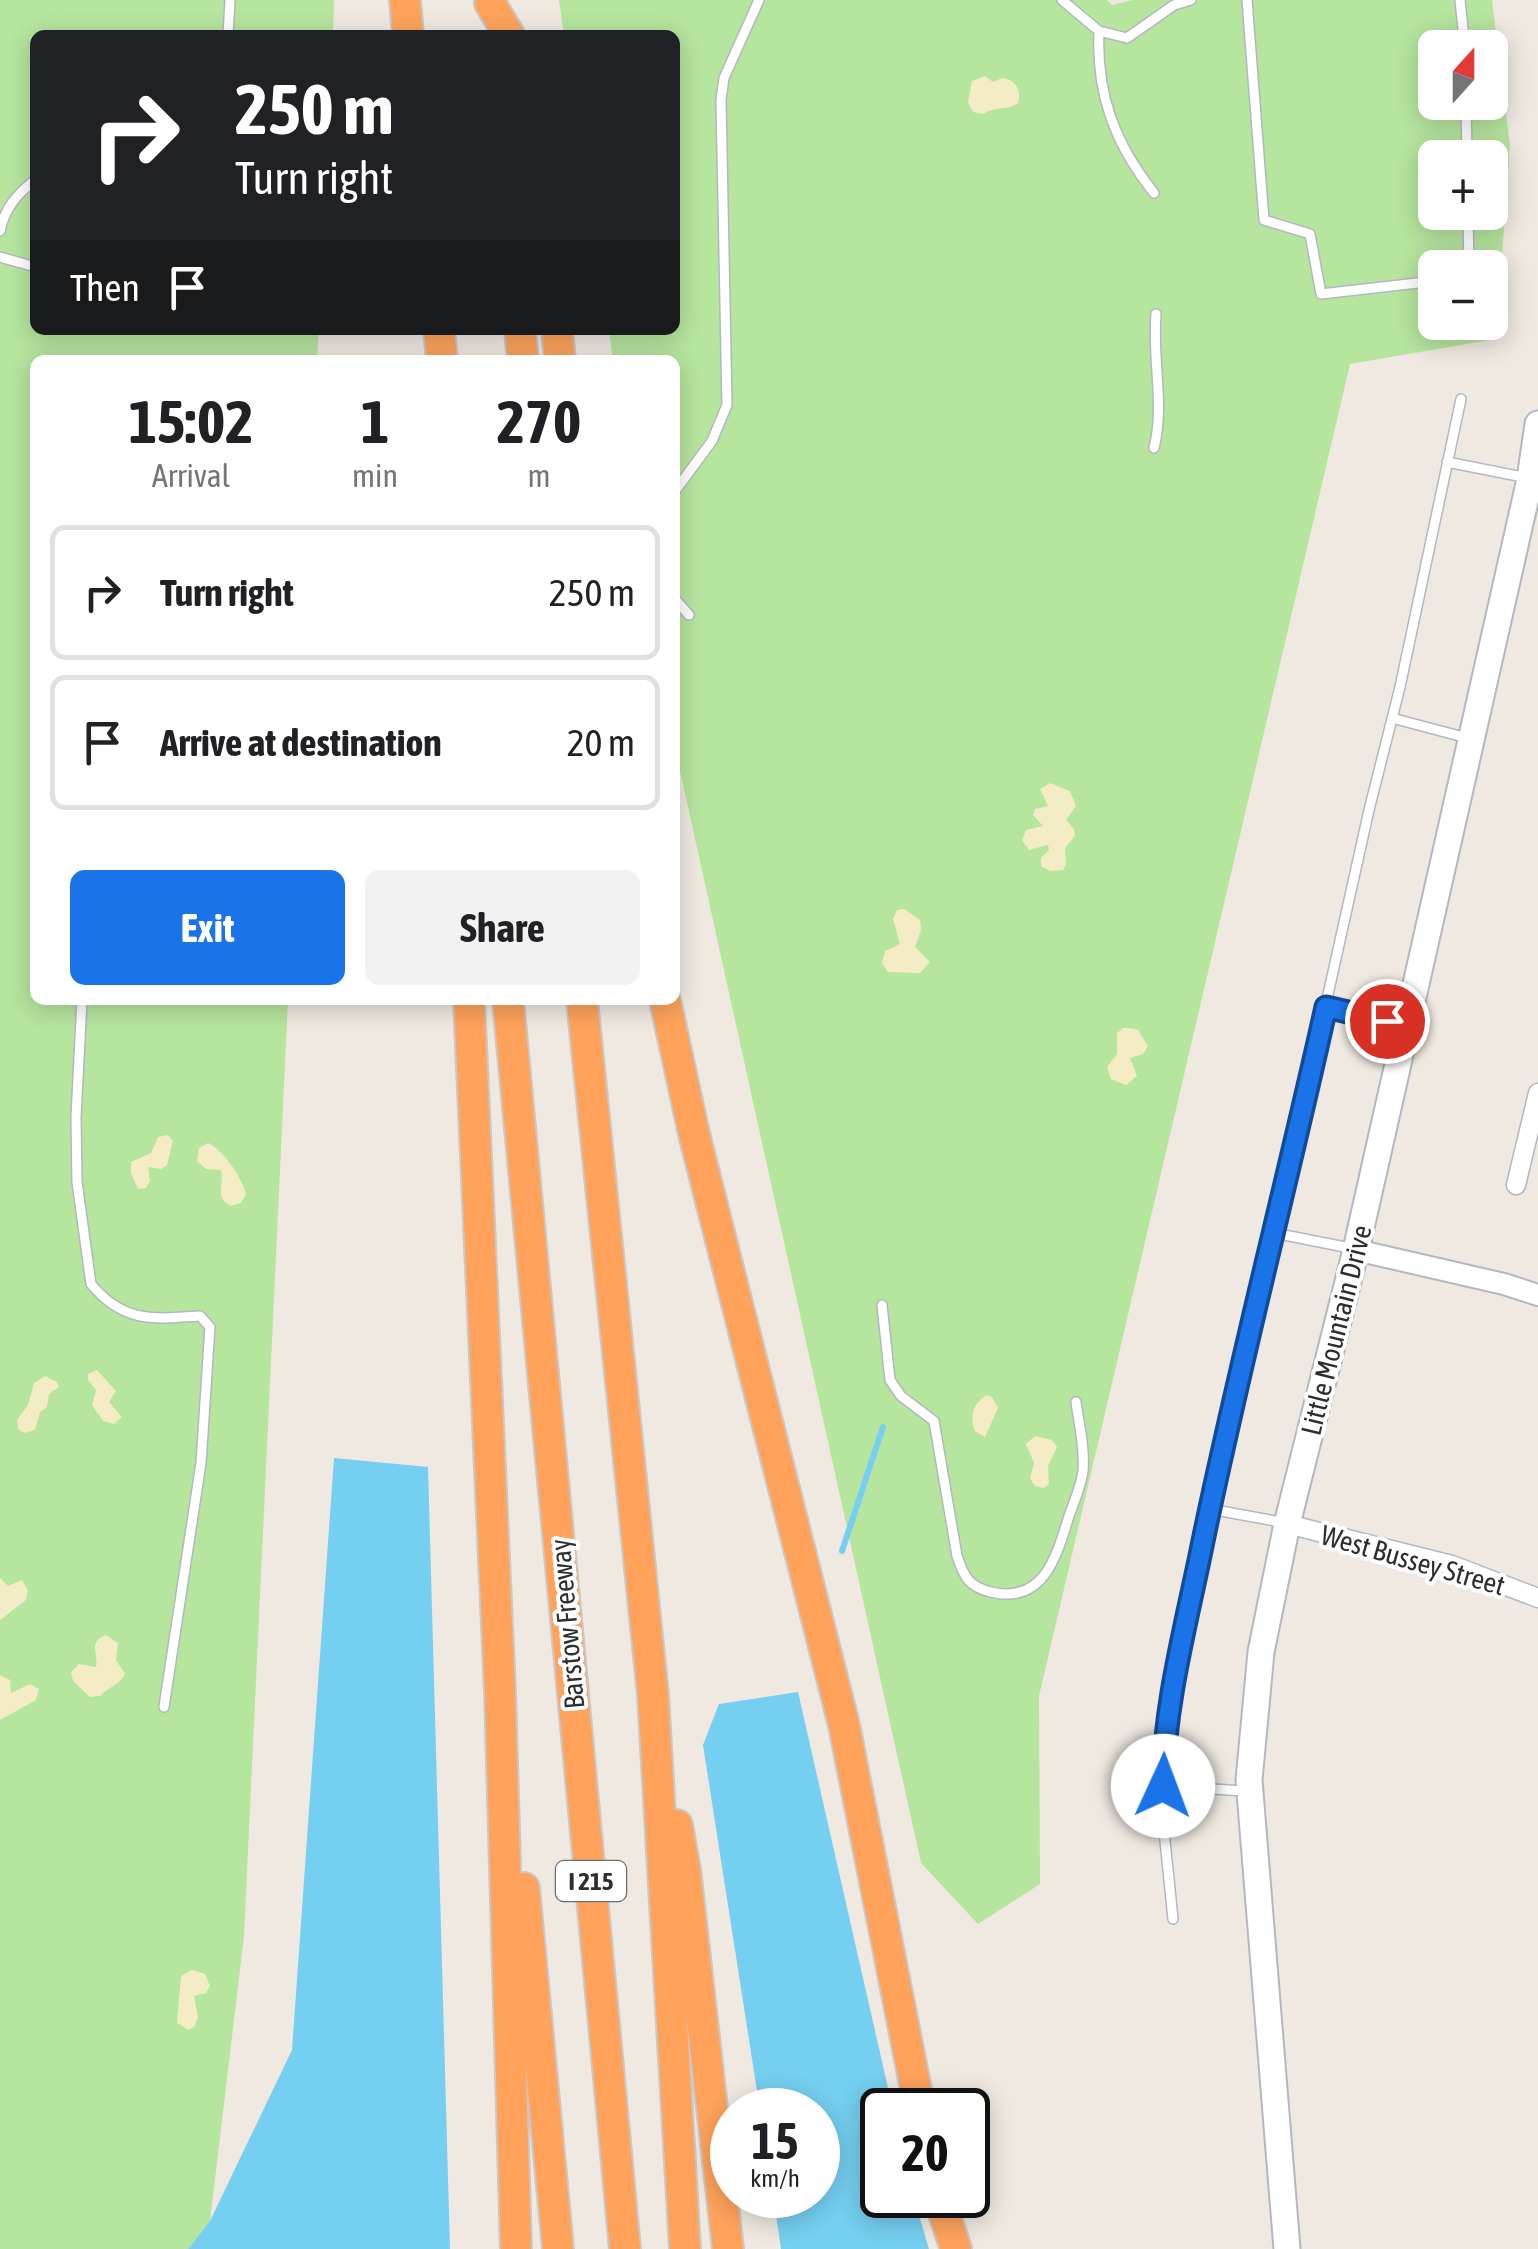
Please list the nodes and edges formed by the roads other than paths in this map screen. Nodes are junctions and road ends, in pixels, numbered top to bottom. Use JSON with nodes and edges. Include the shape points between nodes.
{"nodes":[{"id":1,"x":230,"y":0,"type":"edge"},
{"id":2,"x":404,"y":0,"type":"edge"},
{"id":3,"x":759,"y":0,"type":"edge"},
{"id":4,"x":1062,"y":0,"type":"edge"},
{"id":5,"x":1191,"y":0,"type":"edge"},
{"id":6,"x":1247,"y":0,"type":"edge"},
{"id":7,"x":1460,"y":0,"type":"edge"},
{"id":8,"x":490,"y":1,"type":"edge"},
{"id":9,"x":228,"y":30,"type":"edge"},
{"id":10,"x":407,"y":30,"type":"edge"},
{"id":11,"x":493,"y":30,"type":"edge"},
{"id":12,"x":506,"y":30,"type":"edge"},
{"id":13,"x":1462,"y":30,"type":"edge"},
{"id":14,"x":1099,"y":31,"type":"junction"},
{"id":15,"x":30,"y":184,"type":"edge"},
{"id":16,"x":1154,"y":193,"type":"dead end"},
{"id":17,"x":0,"y":231,"type":"edge"},
{"id":18,"x":0,"y":258,"type":"edge"},
{"id":19,"x":30,"y":266,"type":"edge"},
{"id":20,"x":1418,"y":283,"type":"edge"},
{"id":21,"x":1156,"y":314,"type":"dead end"},
{"id":22,"x":1461,"y":399,"type":"dead end"},
{"id":23,"x":1538,"y":424,"type":"edge"},
{"id":24,"x":1154,"y":448,"type":"dead end"},
{"id":25,"x":1447,"y":462,"type":"junction"},
{"id":26,"x":1534,"y":479,"type":"edge"},
{"id":27,"x":680,"y":484,"type":"edge"},
{"id":28,"x":680,"y":605,"type":"edge"},
{"id":29,"x":689,"y":615,"type":"dead end"},
{"id":30,"x":1392,"y":718,"type":"junction"},
{"id":31,"x":1471,"y":739,"type":"junction"},
{"id":32,"x":82,"y":1005,"type":"edge"},
{"id":33,"x":468,"y":1005,"type":"edge"},
{"id":34,"x":508,"y":1005,"type":"edge"},
{"id":35,"x":583,"y":1005,"type":"edge"},
{"id":36,"x":665,"y":1005,"type":"edge"},
{"id":37,"x":1326,"y":1007,"type":"junction"},
{"id":38,"x":1407,"y":1026,"type":"junction"},
{"id":39,"x":1538,"y":1094,"type":"edge"},
{"id":40,"x":1516,"y":1184,"type":"dead end"},
{"id":41,"x":1274,"y":1234,"type":"junction"},
{"id":42,"x":1356,"y":1250,"type":"junction"},
{"id":43,"x":1538,"y":1295,"type":"edge"},
{"id":44,"x":882,"y":1304,"type":"dead end"},
{"id":45,"x":1076,"y":1402,"type":"dead end"},
{"id":46,"x":1210,"y":1509,"type":"junction"},
{"id":47,"x":1287,"y":1524,"type":"junction"},
{"id":48,"x":1538,"y":1598,"type":"edge"},
{"id":49,"x":500,"y":1692,"type":"junction"},
{"id":50,"x":653,"y":1695,"type":"junction"},
{"id":51,"x":164,"y":1707,"type":"dead end"},
{"id":52,"x":1163,"y":1786,"type":"junction"},
{"id":53,"x":1250,"y":1791,"type":"junction"},
{"id":54,"x":1173,"y":1919,"type":"dead end"},
{"id":55,"x":916,"y":2088,"type":"edge"},
{"id":56,"x":946,"y":2218,"type":"edge"},
{"id":57,"x":516,"y":2249,"type":"edge"},
{"id":58,"x":558,"y":2249,"type":"edge"},
{"id":59,"x":624,"y":2249,"type":"edge"},
{"id":60,"x":685,"y":2249,"type":"edge"},
{"id":61,"x":728,"y":2249,"type":"edge"},
{"id":62,"x":956,"y":2249,"type":"edge"},
{"id":63,"x":1287,"y":2249,"type":"edge"}],
"edges":[{"from":1,"to":9,"type":"lane"},
{"from":2,"to":10,"type":"highway"},
{"from":3,"to":27,"type":"lane","via":[[724,78],[721,100],[726,405],[712,441]]},
{"from":4,"to":14,"type":"lane"},
{"from":5,"to":14,"type":"lane","via":[[1127,38]]},
{"from":6,"to":20,"type":"lane","via":[[1264,220],[1310,234],[1320,294]]},
{"from":7,"to":13,"type":"lane"},
{"from":8,"to":11,"type":"highway"},
{"from":8,"to":12,"type":"highway"},
{"from":14,"to":16,"type":"lane","via":[[1098,73],[1112,127]]},
{"from":15,"to":17,"type":"lane","via":[[6,210]]},
{"from":18,"to":19,"type":"lane"},
{"from":21,"to":24,"type":"lane","via":[[1160,410]]},
{"from":22,"to":25,"type":"lane"},
{"from":23,"to":26,"type":"main road","name":"Little Mountain Drive"},
{"from":25,"to":26,"type":"lane"},
{"from":25,"to":30,"type":"lane"},
{"from":26,"to":31,"type":"main road","name":"Little Mountain Drive"},
{"from":28,"to":29,"type":"lane"},
{"from":30,"to":31,"type":"lane"},
{"from":30,"to":37,"type":"lane"},
{"from":31,"to":38,"type":"main road","name":"Little Mountain Drive"},
{"from":32,"to":51,"type":"lane","via":[[77,1182],[92,1284],[146,1319],[200,1316],[210,1327],[201,1462]]},
{"from":33,"to":49,"type":"highway"},
{"from":34,"to":59,"type":"highway","name":"Barstow Freeway","number":"I 215"},
{"from":35,"to":50,"type":"highway","number":"I 215"},
{"from":36,"to":55,"type":"highway","via":[[844,1725]]},
{"from":37,"to":38,"type":"lane"},
{"from":37,"to":41,"type":"lane"},
{"from":38,"to":42,"type":"main road","name":"Little Mountain Drive"},
{"from":39,"to":40,"type":"street"},
{"from":41,"to":42,"type":"lane"},
{"from":41,"to":46,"type":"lane"},
{"from":42,"to":43,"type":"street"},
{"from":42,"to":47,"type":"main road","name":"Little Mountain Drive"},
{"from":44,"to":45,"type":"lane","via":[[890,1380],[934,1420],[957,1556],[975,1588],[1008,1596],[1038,1584],[1050,1570],[1082,1475]]},
{"from":46,"to":47,"type":"lane"},
{"from":46,"to":52,"type":"lane","via":[[1164,1744]]},
{"from":47,"to":48,"type":"street","name":"West Bussey Street","via":[[1452,1565]]},
{"from":47,"to":53,"type":"main road","name":"Little Mountain Drive","via":[[1261,1652]]},
{"from":49,"to":57,"type":"highway"},
{"from":49,"to":58,"type":"highway"},
{"from":50,"to":60,"type":"highway","number":"I 215"},
{"from":50,"to":61,"type":"highway","via":[[685,1870]]},
{"from":52,"to":53,"type":"lane"},
{"from":52,"to":54,"type":"lane"},
{"from":53,"to":63,"type":"main road","name":"Little Mountain Drive"},
{"from":56,"to":62,"type":"highway"}]}
